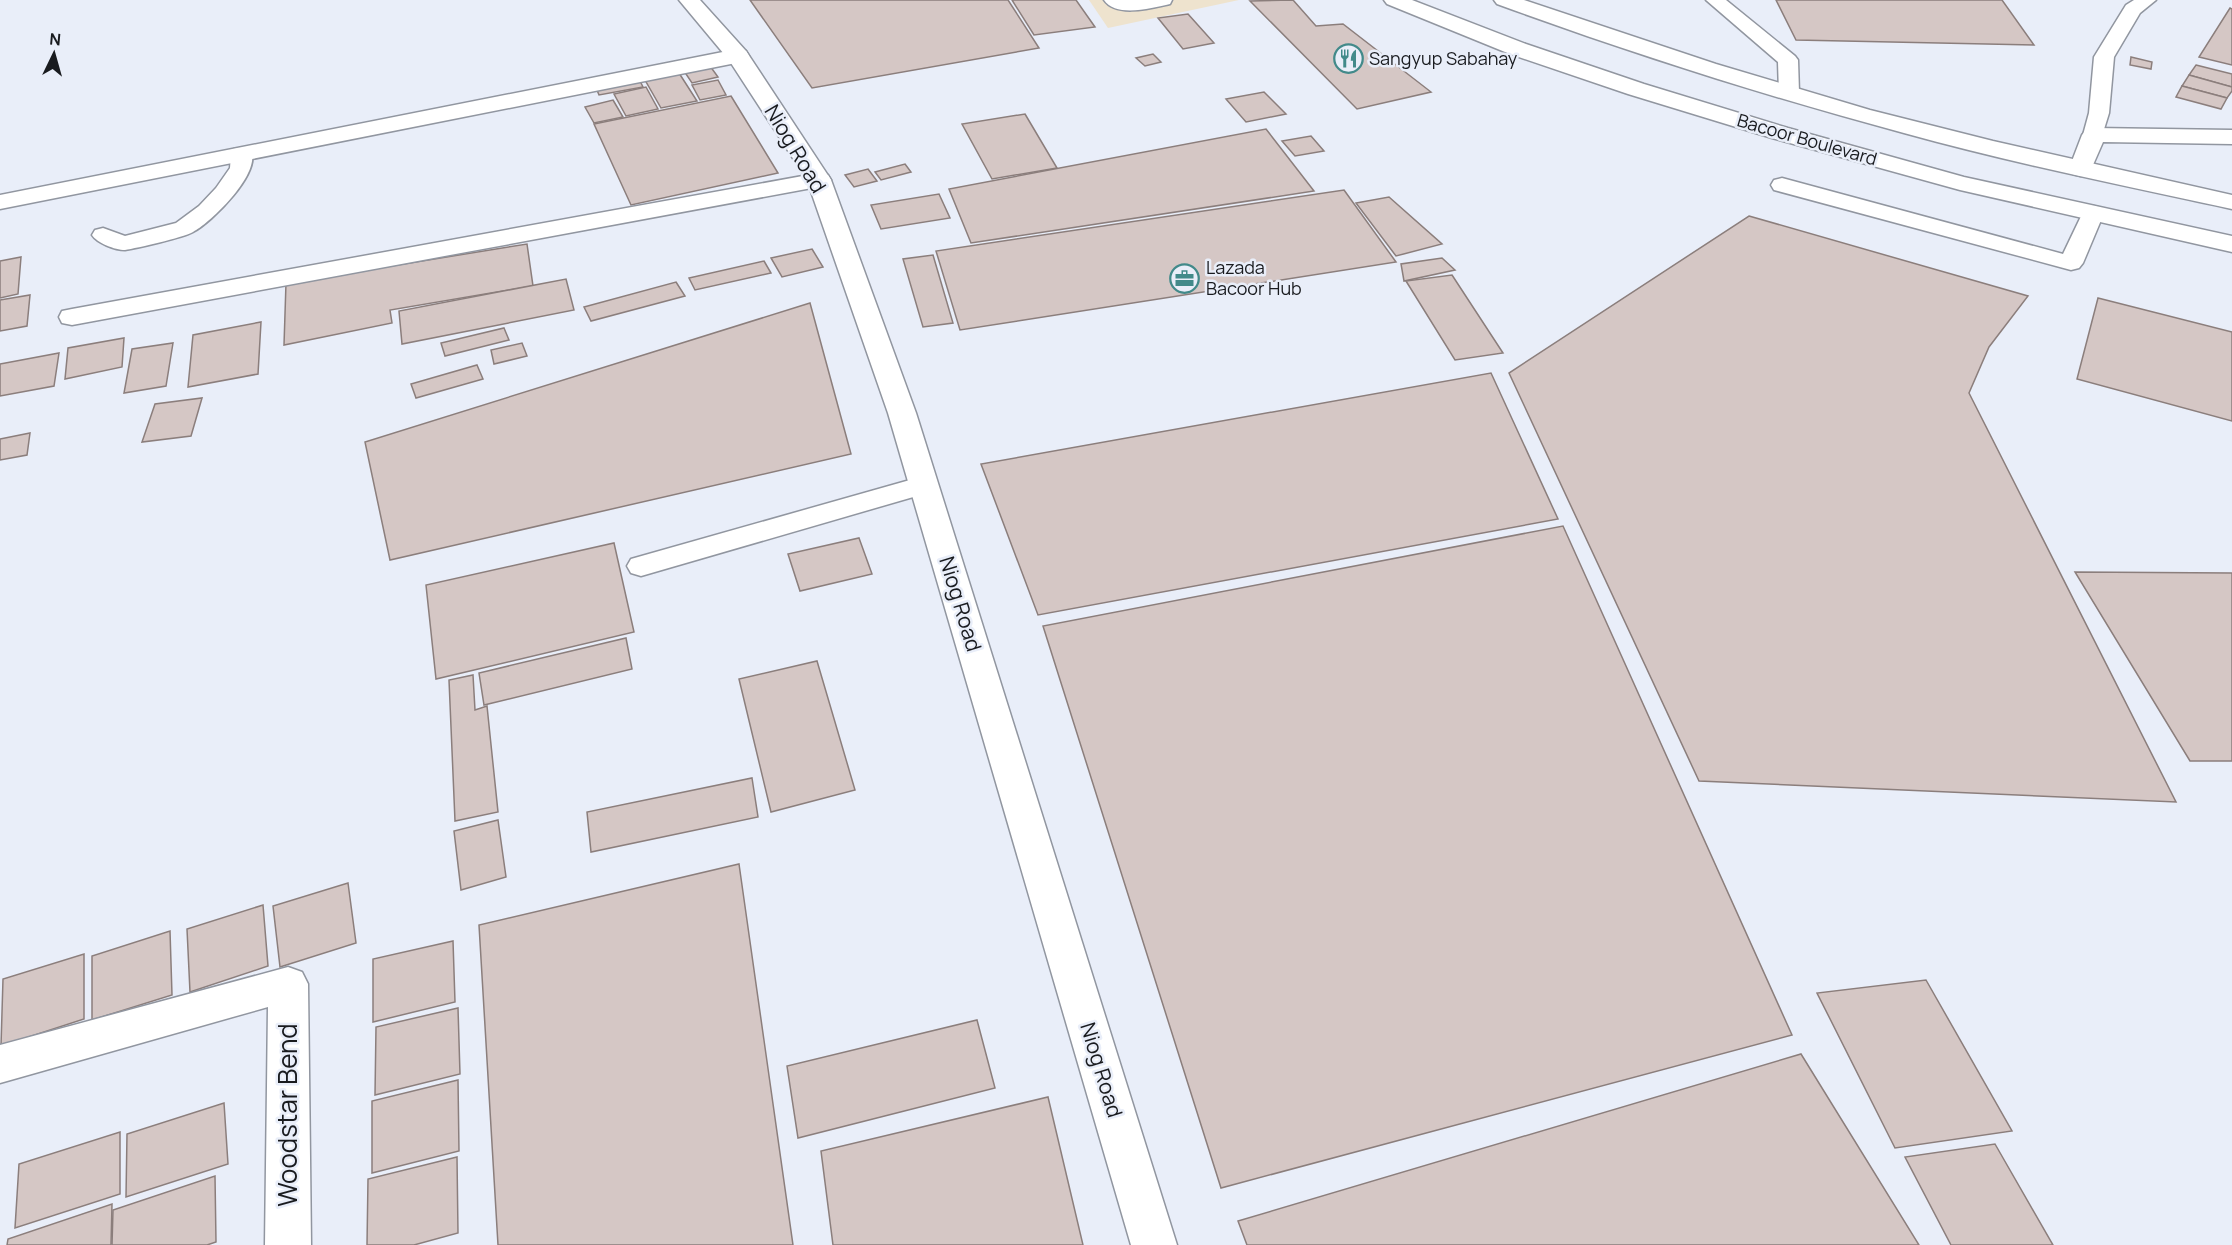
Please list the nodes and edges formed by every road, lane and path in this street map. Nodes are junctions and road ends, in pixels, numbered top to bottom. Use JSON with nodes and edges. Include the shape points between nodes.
{"nodes":[{"id":1,"x":690,"y":0,"type":"edge"},
{"id":2,"x":1113,"y":0,"type":"edge"},
{"id":3,"x":1163,"y":0,"type":"edge"},
{"id":4,"x":1394,"y":0,"type":"edge"},
{"id":5,"x":1504,"y":0,"type":"edge"},
{"id":6,"x":1715,"y":0,"type":"edge"},
{"id":7,"x":2147,"y":0,"type":"edge"},
{"id":8,"x":738,"y":56,"type":"junction"},
{"id":9,"x":1789,"y":93,"type":"junction"},
{"id":10,"x":2094,"y":135,"type":"junction"},
{"id":11,"x":2232,"y":137,"type":"edge"},
{"id":12,"x":242,"y":154,"type":"junction"},
{"id":13,"x":2081,"y":169,"type":"junction"},
{"id":14,"x":819,"y":180,"type":"junction"},
{"id":15,"x":1782,"y":185,"type":"dead end"},
{"id":16,"x":0,"y":202,"type":"edge"},
{"id":17,"x":2232,"y":202,"type":"edge"},
{"id":18,"x":2092,"y":213,"type":"junction"},
{"id":19,"x":103,"y":235,"type":"dead end"},
{"id":20,"x":2232,"y":244,"type":"edge"},
{"id":21,"x":72,"y":317,"type":"dead end"},
{"id":22,"x":924,"y":485,"type":"junction"},
{"id":23,"x":641,"y":566,"type":"dead end"},
{"id":24,"x":0,"y":1064,"type":"edge"},
{"id":25,"x":288,"y":1245,"type":"edge"},
{"id":26,"x":1154,"y":1245,"type":"edge"}],
"edges":[{"from":1,"to":8,"type":"street","name":"Niog Road"},
{"from":2,"to":3,"type":"lane","via":[[1135,4]]},
{"from":4,"to":18,"type":"street","name":"Bacoor Boulevard","via":[[1518,49],[1713,114],[1960,183]]},
{"from":5,"to":9,"type":"street","name":"Bacoor Boulevard","via":[[1623,43]]},
{"from":6,"to":9,"type":"lane","via":[[1788,60]]},
{"from":7,"to":10,"type":"lane","via":[[2133,9],[2104,57]]},
{"from":8,"to":12,"type":"street"},
{"from":8,"to":14,"type":"street","name":"Niog Road"},
{"from":9,"to":13,"type":"street","name":"Bacoor Boulevard","via":[[1915,129]]},
{"from":10,"to":11,"type":"street"},
{"from":10,"to":13,"type":"street"},
{"from":12,"to":16,"type":"street"},
{"from":12,"to":19,"type":"lane","via":[[242,168],[224,193],[184,228],[123,243]]},
{"from":13,"to":17,"type":"street","name":"Bacoor Boulevard"},
{"from":14,"to":21,"type":"street"},
{"from":14,"to":22,"type":"street","name":"Niog Road"},
{"from":15,"to":18,"type":"lane","via":[[2071,263]]},
{"from":18,"to":20,"type":"street","name":"Bacoor Boulevard"},
{"from":22,"to":23,"type":"lane"},
{"from":22,"to":26,"type":"street","name":"Niog Road"},
{"from":24,"to":25,"type":"street","name":"Woodstar Bend","via":[[288,984]]}]}
